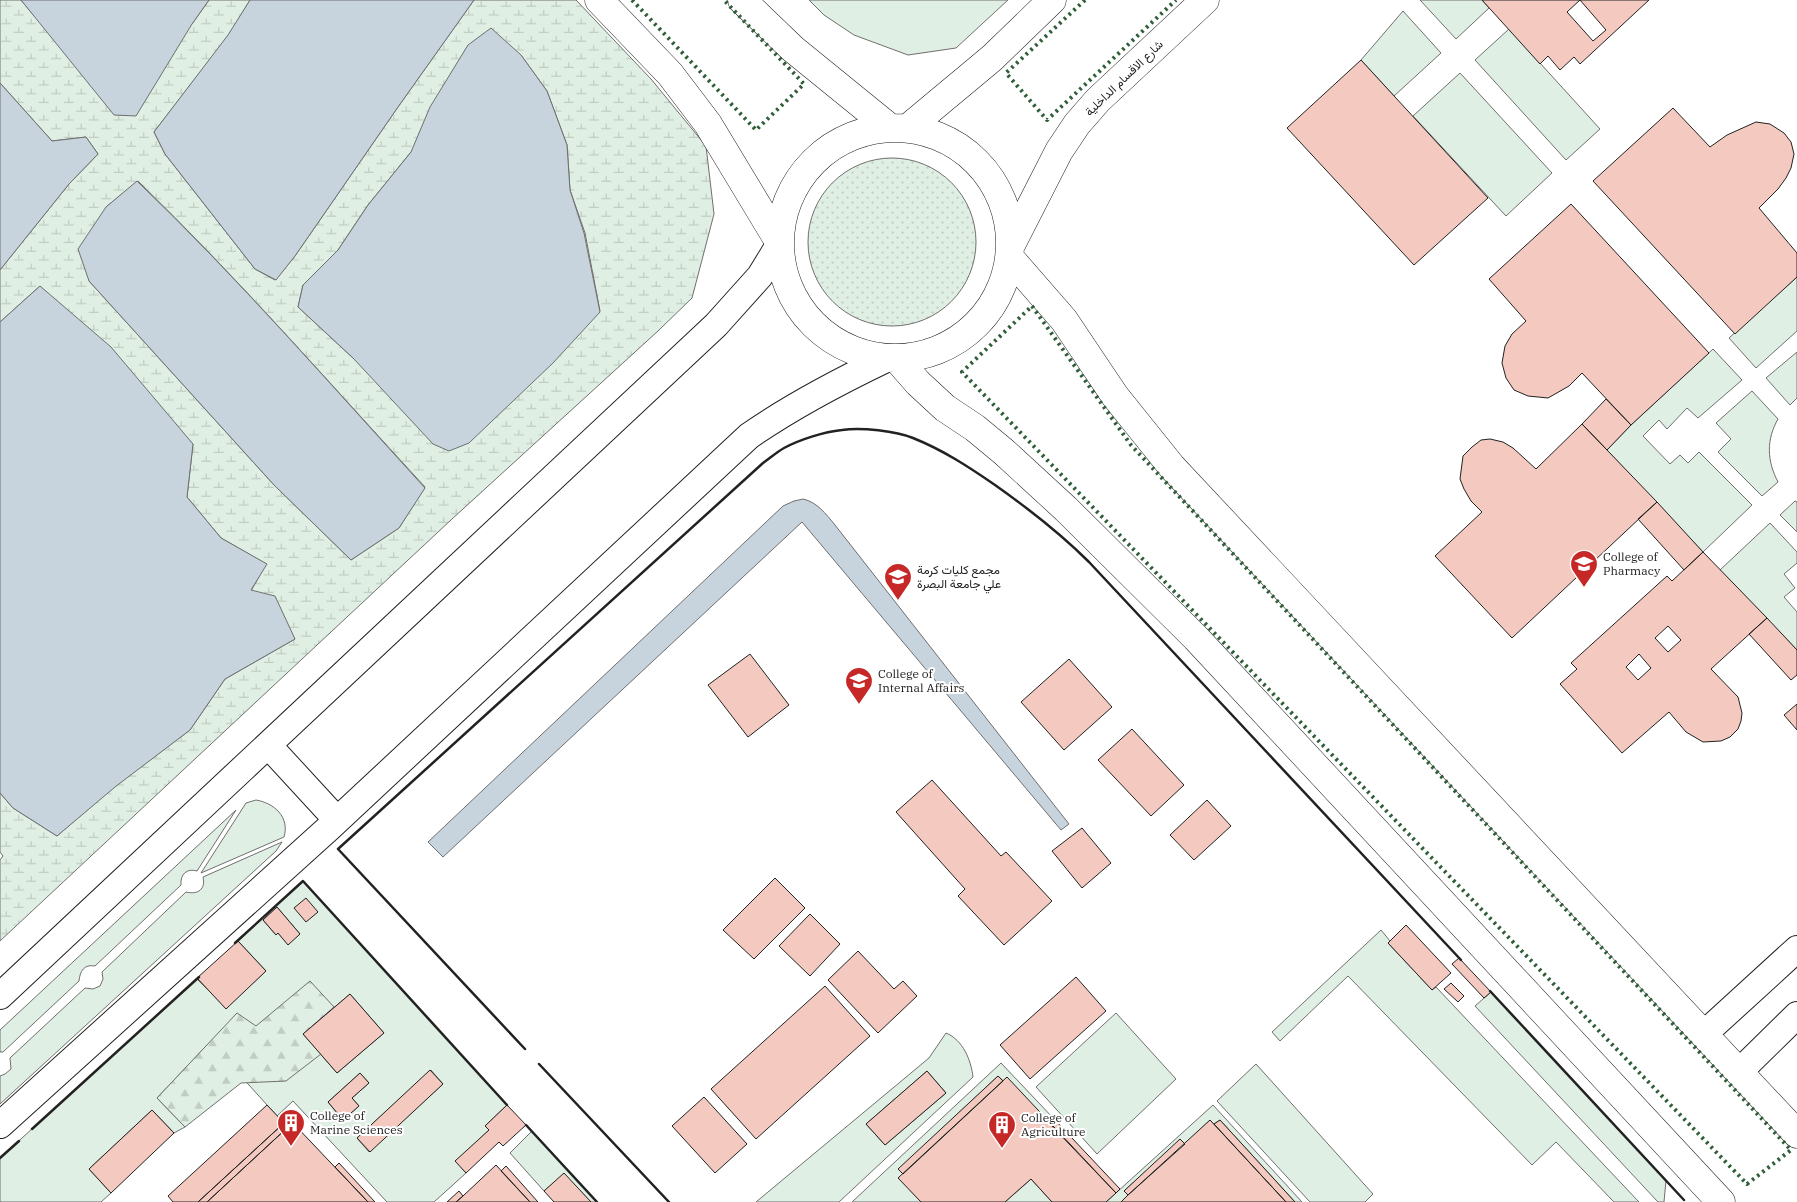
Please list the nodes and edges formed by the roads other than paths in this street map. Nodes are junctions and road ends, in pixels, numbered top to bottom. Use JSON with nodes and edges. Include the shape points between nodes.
{"nodes":[{"id":1,"x":599,"y":0,"type":"edge"},
{"id":2,"x":742,"y":0,"type":"edge"},
{"id":3,"x":1052,"y":0,"type":"edge"},
{"id":4,"x":1206,"y":0,"type":"edge"},
{"id":5,"x":898,"y":128,"type":"junction"},
{"id":6,"x":779,"y":242,"type":"junction"},
{"id":7,"x":1011,"y":251,"type":"junction"},
{"id":8,"x":891,"y":359,"type":"junction"},
{"id":9,"x":268,"y":745,"type":"junction"},
{"id":10,"x":337,"y":820,"type":"junction"},
{"id":11,"x":1797,"y":949,"type":"edge"},
{"id":12,"x":0,"y":996,"type":"edge"},
{"id":13,"x":1797,"y":1016,"type":"edge"},
{"id":14,"x":1704,"y":1034,"type":"junction"},
{"id":15,"x":1739,"y":1072,"type":"junction"},
{"id":16,"x":0,"y":1125,"type":"edge"},
{"id":17,"x":1797,"y":1134,"type":"edge"},
{"id":18,"x":1721,"y":1202,"type":"edge"}],
"edges":[{"from":1,"to":6,"type":"street","via":[[670,74],[708,124]]},
{"from":2,"to":5,"type":"street","via":[[793,49]]},
{"from":3,"to":5,"type":"street","via":[[992,58]]},
{"from":4,"to":7,"type":"street","name":"شارع الاقسام الداخلية","via":[[1098,100],[1077,124],[1059,151]]},
{"from":5,"to":6,"type":"street","via":[[855,134],[825,151],[806,169],[784,206]]},
{"from":5,"to":7,"type":"street","via":[[940,137],[970,155],[992,180],[1006,211]]},
{"from":6,"to":8,"type":"street","via":[[779,258],[788,288],[804,316],[827,337],[855,352]]},
{"from":6,"to":9,"type":"street","via":[[760,276],[716,325]]},
{"from":7,"to":8,"type":"street","via":[[1002,290],[984,318],[960,340],[930,354]]},
{"from":7,"to":14,"type":"street","via":[[1064,320],[1115,396],[1172,467]]},
{"from":8,"to":10,"type":"street","via":[[813,395],[748,436]]},
{"from":8,"to":18,"type":"street","via":[[945,408],[1004,452],[1196,638]]},
{"from":9,"to":10,"type":"street"},
{"from":9,"to":12,"type":"street"},
{"from":10,"to":16,"type":"street"},
{"from":11,"to":14,"type":"street"},
{"from":13,"to":15,"type":"street"},
{"from":14,"to":15,"type":"street"},
{"from":15,"to":17,"type":"street"}]}
